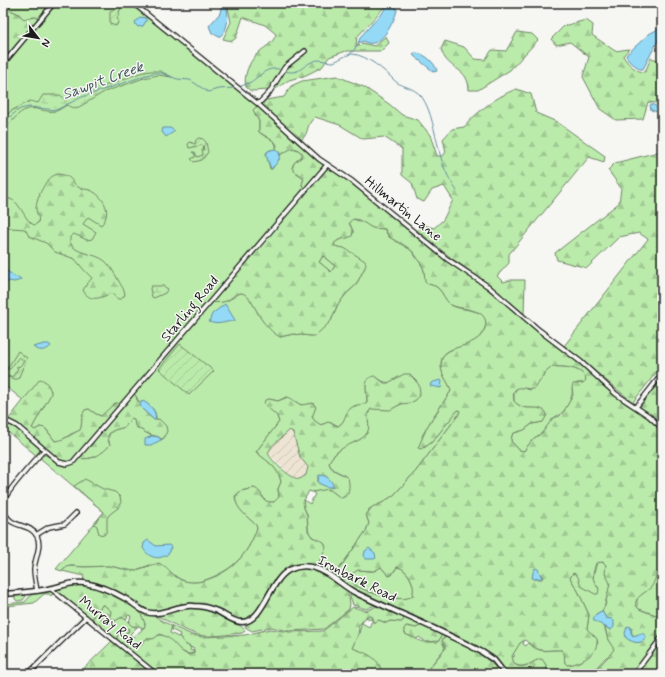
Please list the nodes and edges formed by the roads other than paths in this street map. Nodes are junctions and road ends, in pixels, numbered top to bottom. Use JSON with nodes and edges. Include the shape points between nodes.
{"nodes":[{"id":1,"x":54,"y":3,"type":"edge"},
{"id":2,"x":133,"y":3,"type":"edge"},
{"id":3,"x":304,"y":52,"type":"dead end"},
{"id":4,"x":3,"y":64,"type":"edge"},
{"id":5,"x":258,"y":104,"type":"junction"},
{"id":6,"x":327,"y":165,"type":"junction"},
{"id":7,"x":662,"y":374,"type":"edge"},
{"id":8,"x":636,"y":407,"type":"junction"},
{"id":9,"x":3,"y":423,"type":"edge"},
{"id":10,"x":662,"y":428,"type":"edge"},
{"id":11,"x":44,"y":450,"type":"junction"},
{"id":12,"x":3,"y":510,"type":"edge"},
{"id":13,"x":76,"y":513,"type":"dead end"},
{"id":14,"x":36,"y":535,"type":"junction"},
{"id":15,"x":50,"y":588,"type":"junction"},
{"id":16,"x":37,"y":591,"type":"junction"},
{"id":17,"x":3,"y":594,"type":"edge"},
{"id":18,"x":86,"y":617,"type":"junction"},
{"id":19,"x":662,"y":637,"type":"edge"},
{"id":20,"x":3,"y":670,"type":"edge"},
{"id":21,"x":7,"y":674,"type":"edge"},
{"id":22,"x":28,"y":674,"type":"edge"},
{"id":23,"x":156,"y":674,"type":"edge"},
{"id":24,"x":505,"y":674,"type":"edge"},
{"id":25,"x":634,"y":674,"type":"edge"}],
"edges":[{"from":1,"to":4,"type":"street"},
{"from":2,"to":5,"type":"street","name":"Hillmartin Lane"},
{"from":3,"to":5,"type":"street","via":[[285,67],[269,93]]},
{"from":5,"to":6,"type":"street","name":"Hillmartin Lane"},
{"from":6,"to":8,"type":"street","name":"Hillmartin Lane","via":[[358,186],[447,258],[489,287],[616,394]]},
{"from":6,"to":11,"type":"street","name":"Starling Road","via":[[77,458],[67,464],[57,461]]},
{"from":7,"to":8,"type":"street"},
{"from":8,"to":10,"type":"street","name":"Hillmartin Lane"},
{"from":9,"to":11,"type":"street","via":[[9,422],[17,426]]},
{"from":11,"to":12,"type":"street","via":[[7,494]]},
{"from":12,"to":14,"type":"street","via":[[11,521],[29,528]]},
{"from":13,"to":14,"type":"street","via":[[65,524],[49,527]]},
{"from":14,"to":16,"type":"street","via":[[39,544],[34,569]]},
{"from":15,"to":16,"type":"street","name":"Ironbark Road"},
{"from":15,"to":18,"type":"street","name":"Murray Road"},
{"from":15,"to":24,"type":"street","name":"Ironbark Road","via":[[74,582],[84,583],[118,595],[147,612],[155,613],[181,606],[193,606],[213,610],[243,622],[256,615],[282,575],[294,568],[312,567],[325,572],[353,591],[482,652],[494,660]]},
{"from":16,"to":17,"type":"street","name":"Ironbark Road"},
{"from":18,"to":22,"type":"street"},
{"from":18,"to":23,"type":"street","name":"Murray Road"},
{"from":19,"to":25,"type":"street"},
{"from":20,"to":21,"type":"street"}]}
